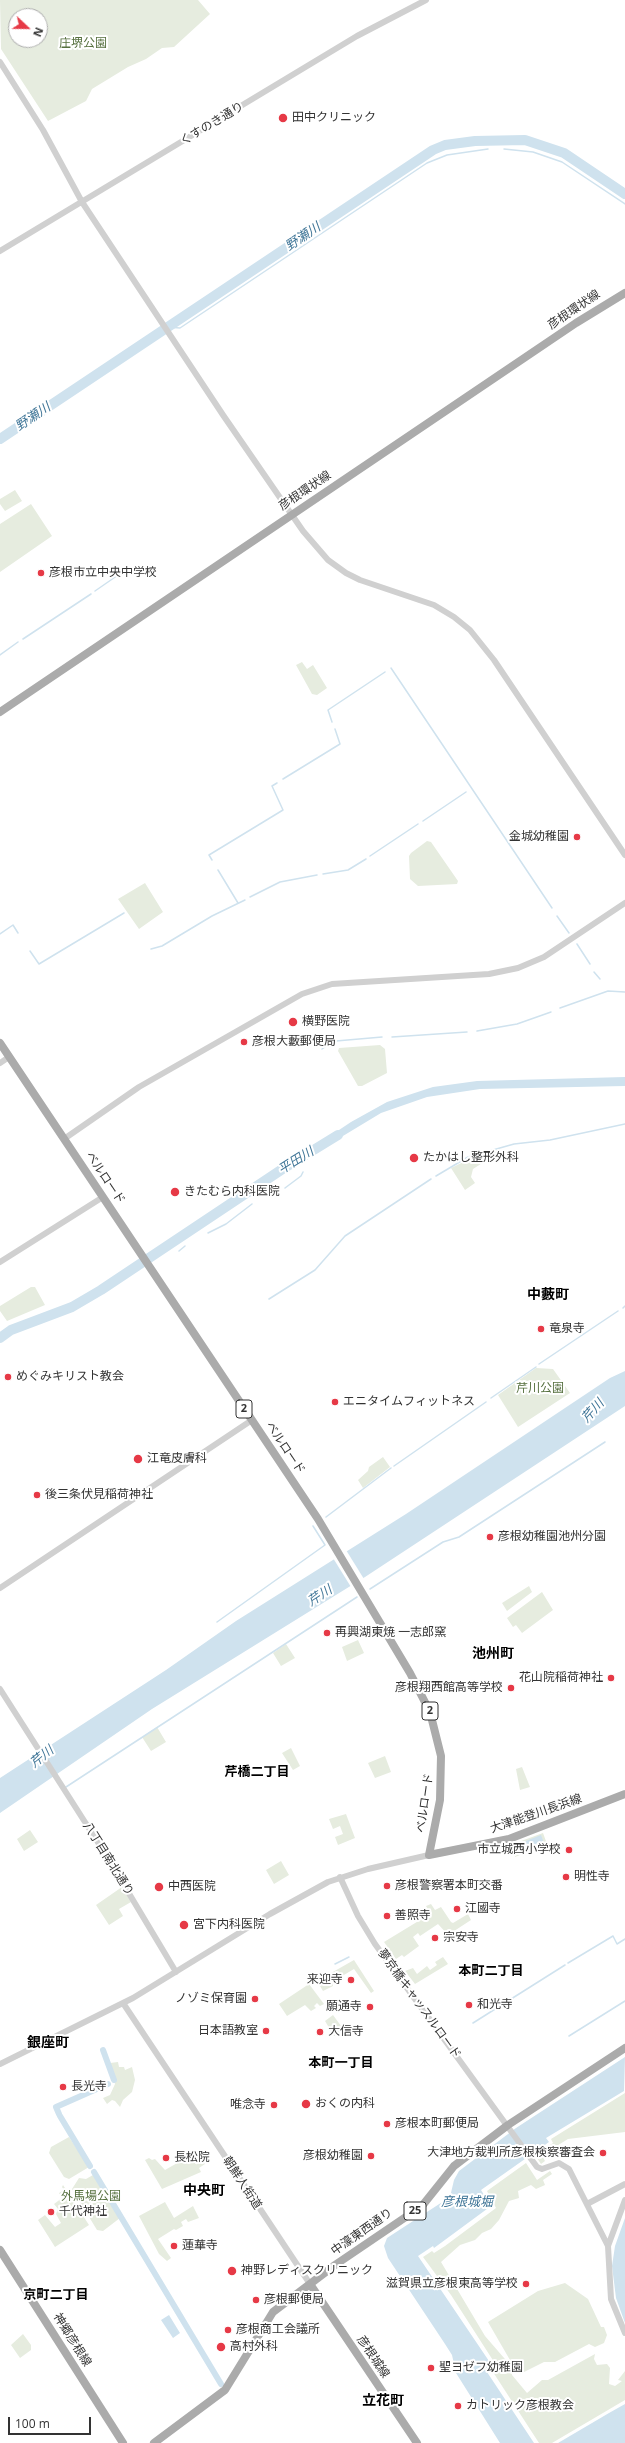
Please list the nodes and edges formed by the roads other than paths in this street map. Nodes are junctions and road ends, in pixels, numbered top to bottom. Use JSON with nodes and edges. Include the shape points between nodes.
{"nodes":[{"id":1,"x":426,"y":0,"type":"edge"},
{"id":2,"x":0,"y":62,"type":"edge"},
{"id":3,"x":82,"y":202,"type":"junction"},
{"id":4,"x":0,"y":251,"type":"edge"},
{"id":5,"x":625,"y":293,"type":"edge"},
{"id":6,"x":291,"y":515,"type":"junction"},
{"id":7,"x":0,"y":712,"type":"edge"},
{"id":8,"x":625,"y":855,"type":"edge"},
{"id":9,"x":625,"y":903,"type":"edge"},
{"id":10,"x":0,"y":1043,"type":"edge"},
{"id":11,"x":9,"y":1057,"type":"junction"},
{"id":12,"x":0,"y":1063,"type":"edge"},
{"id":13,"x":64,"y":1139,"type":"junction"},
{"id":14,"x":103,"y":1197,"type":"junction"},
{"id":15,"x":0,"y":1262,"type":"edge"},
{"id":16,"x":252,"y":1420,"type":"junction"},
{"id":17,"x":0,"y":1588,"type":"edge"},
{"id":18,"x":0,"y":1689,"type":"edge"},
{"id":19,"x":625,"y":1794,"type":"edge"},
{"id":20,"x":429,"y":1855,"type":"junction"},
{"id":21,"x":340,"y":1877,"type":"junction"},
{"id":22,"x":176,"y":1972,"type":"junction"},
{"id":23,"x":123,"y":2003,"type":"junction"},
{"id":24,"x":625,"y":2048,"type":"edge"},
{"id":25,"x":0,"y":2064,"type":"edge"},
{"id":26,"x":508,"y":2125,"type":"junction"},
{"id":27,"x":625,"y":2184,"type":"edge"},
{"id":28,"x":625,"y":2200,"type":"edge"},
{"id":29,"x":587,"y":2204,"type":"junction"},
{"id":30,"x":608,"y":2246,"type":"junction"},
{"id":31,"x":0,"y":2250,"type":"edge"},
{"id":32,"x":310,"y":2284,"type":"junction"},
{"id":33,"x":625,"y":2333,"type":"edge"},
{"id":34,"x":123,"y":2443,"type":"edge"},
{"id":35,"x":154,"y":2443,"type":"edge"},
{"id":36,"x":417,"y":2443,"type":"edge"}],
"edges":[{"from":1,"to":3,"type":"street","name":"くすのき通り","via":[[357,36]]},
{"from":2,"to":3,"type":"street","via":[[43,130]]},
{"from":3,"to":4,"type":"street","name":"くすのき通り"},
{"from":3,"to":6,"type":"street"},
{"from":5,"to":6,"type":"main road","name":"彦根環状線"},
{"from":6,"to":7,"type":"main road","name":"彦根環状線"},
{"from":6,"to":8,"type":"street","via":[[328,560],[346,573],[434,604],[470,630],[494,660]]},
{"from":9,"to":13,"type":"street","via":[[544,956],[518,968],[482,975],[332,984],[302,994],[139,1088]]},
{"from":10,"to":11,"type":"main road","name":"ベルロード","number":"2"},
{"from":11,"to":12,"type":"street"},
{"from":11,"to":13,"type":"main road","name":"ベルロード","number":"2"},
{"from":13,"to":14,"type":"main road","name":"ベルロード","number":"2"},
{"from":14,"to":15,"type":"street"},
{"from":14,"to":16,"type":"main road","name":"ベルロード","number":"2"},
{"from":16,"to":17,"type":"street"},
{"from":16,"to":20,"type":"main road","name":"ベルロード","number":"2","via":[[339,1553],[429,1708],[441,1756],[441,1786]]},
{"from":18,"to":22,"type":"street","name":"八丁目南北通り","via":[[59,1780]]},
{"from":19,"to":20,"type":"main road","name":"大津能登川長浜線","via":[[509,1839]]},
{"from":20,"to":21,"type":"street"},
{"from":21,"to":22,"type":"street","via":[[290,1903]]},
{"from":21,"to":26,"type":"street","name":"夢京橋キャッスルロード","via":[[358,1916],[375,1944]]},
{"from":22,"to":23,"type":"street"},
{"from":23,"to":25,"type":"street"},
{"from":23,"to":32,"type":"street","name":"朝鮮人街道"},
{"from":24,"to":26,"type":"main road","name":"中濠東西通り","number":"25"},
{"from":26,"to":29,"type":"street","name":"夢京橋キャッスルロード","via":[[540,2168],[555,2163],[566,2166]]},
{"from":26,"to":32,"type":"main road","name":"中濠東西通り","number":"25","via":[[454,2166],[422,2206]]},
{"from":27,"to":29,"type":"street"},
{"from":28,"to":30,"type":"street"},
{"from":29,"to":30,"type":"street"},
{"from":30,"to":33,"type":"street","via":[[611,2299]]},
{"from":31,"to":34,"type":"main road","name":"神郷彦根線"},
{"from":32,"to":35,"type":"main road","name":"中濠東西通り","number":"25","via":[[270,2315],[224,2392]]},
{"from":32,"to":36,"type":"main road","name":"彦根城線"}]}
